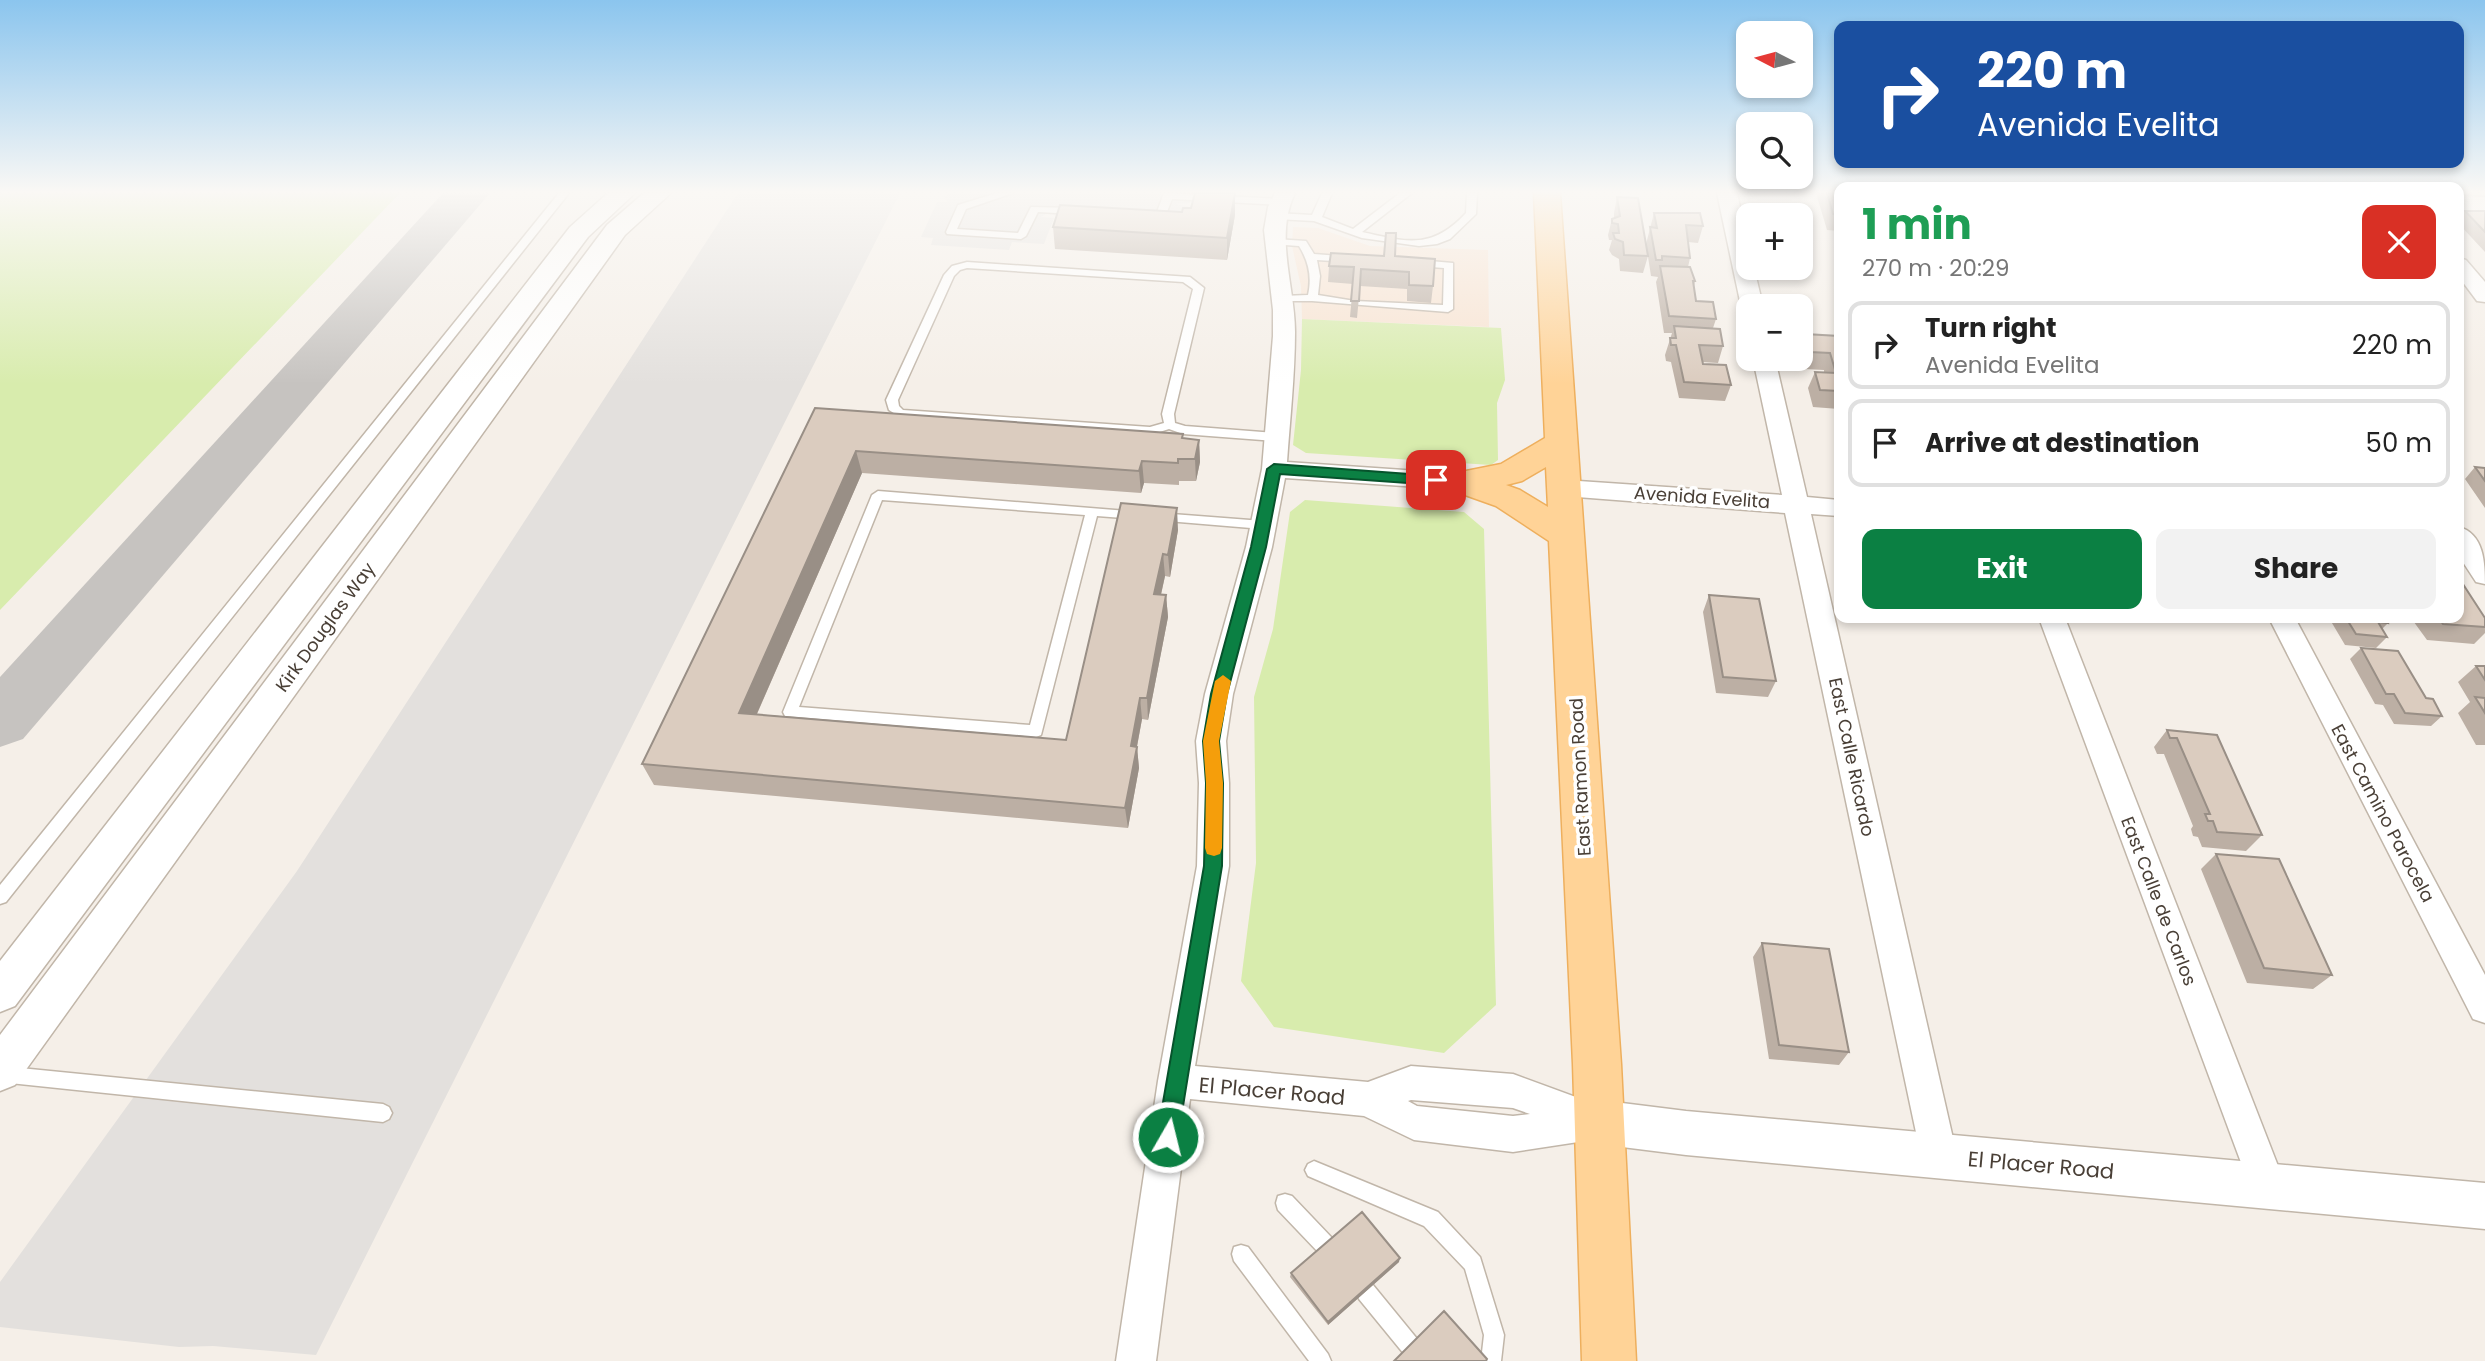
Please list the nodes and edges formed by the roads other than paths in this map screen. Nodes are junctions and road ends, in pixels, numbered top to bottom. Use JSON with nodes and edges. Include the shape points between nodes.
{"nodes":[{"id":1,"x":513,"y":257,"type":"edge"},
{"id":2,"x":562,"y":257,"type":"edge"},
{"id":3,"x":593,"y":257,"type":"edge"},
{"id":4,"x":1281,"y":257,"type":"edge"},
{"id":5,"x":1312,"y":257,"type":"joint"},
{"id":6,"x":1551,"y":257,"type":"edge"},
{"id":7,"x":1741,"y":257,"type":"edge"},
{"id":8,"x":1360,"y":260,"type":"edge"},
{"id":9,"x":1408,"y":262,"type":"edge"},
{"id":10,"x":2464,"y":270,"type":"edge"},
{"id":11,"x":1749,"y":294,"type":"edge"},
{"id":12,"x":2485,"y":296,"type":"edge"},
{"id":13,"x":1312,"y":298,"type":"junction"},
{"id":14,"x":1282,"y":299,"type":"junction"},
{"id":15,"x":1767,"y":371,"type":"edge"},
{"id":16,"x":1170,"y":425,"type":"junction"},
{"id":17,"x":1276,"y":438,"type":"junction"},
{"id":18,"x":1561,"y":443,"type":"junction"},
{"id":19,"x":420,"y":468,"type":"junction"},
{"id":20,"x":1274,"y":469,"type":"junction"},
{"id":21,"x":1463,"y":482,"type":"junction"},
{"id":22,"x":1564,"y":488,"type":"junction"},
{"id":23,"x":1796,"y":505,"type":"junction"},
{"id":24,"x":1834,"y":508,"type":"edge"},
{"id":25,"x":1092,"y":511,"type":"junction"},
{"id":26,"x":1263,"y":525,"type":"junction"},
{"id":27,"x":1566,"y":535,"type":"junction"},
{"id":28,"x":2468,"y":546,"type":"edge"},
{"id":29,"x":2485,"y":575,"type":"edge"},
{"id":30,"x":2054,"y":623,"type":"edge"},
{"id":31,"x":2285,"y":623,"type":"edge"},
{"id":32,"x":0,"y":897,"type":"edge"},
{"id":33,"x":0,"y":993,"type":"edge"},
{"id":34,"x":2485,"y":1008,"type":"edge"},
{"id":35,"x":0,"y":1072,"type":"edge"},
{"id":36,"x":1175,"y":1082,"type":"junction"},
{"id":37,"x":383,"y":1113,"type":"dead end"},
{"id":38,"x":1598,"y":1122,"type":"junction"},
{"id":39,"x":1939,"y":1156,"type":"junction"},
{"id":40,"x":1314,"y":1170,"type":"dead end"},
{"id":41,"x":2267,"y":1184,"type":"junction"},
{"id":42,"x":1285,"y":1203,"type":"dead end"},
{"id":43,"x":2485,"y":1206,"type":"edge"},
{"id":44,"x":1326,"y":1246,"type":"edge"},
{"id":45,"x":1241,"y":1254,"type":"dead end"},
{"id":46,"x":1366,"y":1292,"type":"edge"},
{"id":47,"x":1411,"y":1346,"type":"edge"},
{"id":48,"x":1136,"y":1361,"type":"edge"},
{"id":49,"x":1321,"y":1361,"type":"edge"},
{"id":50,"x":1491,"y":1361,"type":"edge"},
{"id":51,"x":1609,"y":1361,"type":"edge"}],
"edges":[{"from":1,"to":32,"type":"lane"},
{"from":2,"to":19,"type":"street","name":"Kirk Douglas Way"},
{"from":3,"to":19,"type":"street","name":"Kirk Douglas Way"},
{"from":4,"to":14,"type":"street"},
{"from":5,"to":8,"type":"lane"},
{"from":5,"to":13,"type":"lane","via":[[1316,286]]},
{"from":6,"to":18,"type":"main road","name":"East Ramon Road"},
{"from":7,"to":11,"type":"street"},
{"from":9,"to":13,"type":"lane","via":[[1449,265],[1448,309]]},
{"from":10,"to":12,"type":"street"},
{"from":13,"to":14,"type":"lane"},
{"from":14,"to":17,"type":"street","via":[[1284,336]]},
{"from":15,"to":23,"type":"street","name":"East Calle Ricardo"},
{"from":16,"to":16,"type":"lane","via":[[1168,414],[1199,288],[1186,279],[957,268],[949,275],[892,400],[900,413],[1150,431]]},
{"from":16,"to":17,"type":"lane"},
{"from":17,"to":20,"type":"street"},
{"from":18,"to":21,"type":"main road","via":[[1510,473]]},
{"from":18,"to":22,"type":"main road","name":"East Ramon Road"},
{"from":19,"to":33,"type":"street","name":"Kirk Douglas Way"},
{"from":19,"to":35,"type":"street","name":"Kirk Douglas Way"},
{"from":20,"to":21,"type":"street"},
{"from":20,"to":26,"type":"street"},
{"from":21,"to":27,"type":"main road","via":[[1508,498]]},
{"from":22,"to":23,"type":"street","name":"Avenida Evelita"},
{"from":22,"to":27,"type":"main road","name":"East Ramon Road"},
{"from":23,"to":24,"type":"street","name":"Avenida Evelita"},
{"from":23,"to":39,"type":"street","name":"East Calle Ricardo"},
{"from":25,"to":25,"type":"lane","via":[[878,495],[790,712],[1036,731]]},
{"from":25,"to":26,"type":"lane"},
{"from":26,"to":36,"type":"street","via":[[1211,741],[1213,866]]},
{"from":27,"to":38,"type":"main road","name":"East Ramon Road"},
{"from":28,"to":29,"type":"street"},
{"from":30,"to":41,"type":"street","name":"East Calle de Carlos"},
{"from":31,"to":34,"type":"street","name":"East Camino Parocela"},
{"from":35,"to":37,"type":"lane"},
{"from":36,"to":38,"type":"street","name":"El Placer Road","via":[[1368,1099],[1414,1123],[1513,1134]]},
{"from":36,"to":48,"type":"street"},
{"from":38,"to":39,"type":"street","name":"El Placer Road"},
{"from":38,"to":51,"type":"main road","name":"East Ramon Road"},
{"from":39,"to":41,"type":"street","name":"El Placer Road"},
{"from":40,"to":50,"type":"lane","via":[[1431,1219],[1473,1265],[1493,1335]]},
{"from":41,"to":43,"type":"street","name":"El Placer Road"},
{"from":42,"to":44,"type":"lane"},
{"from":45,"to":49,"type":"lane"},
{"from":46,"to":47,"type":"lane"}]}
